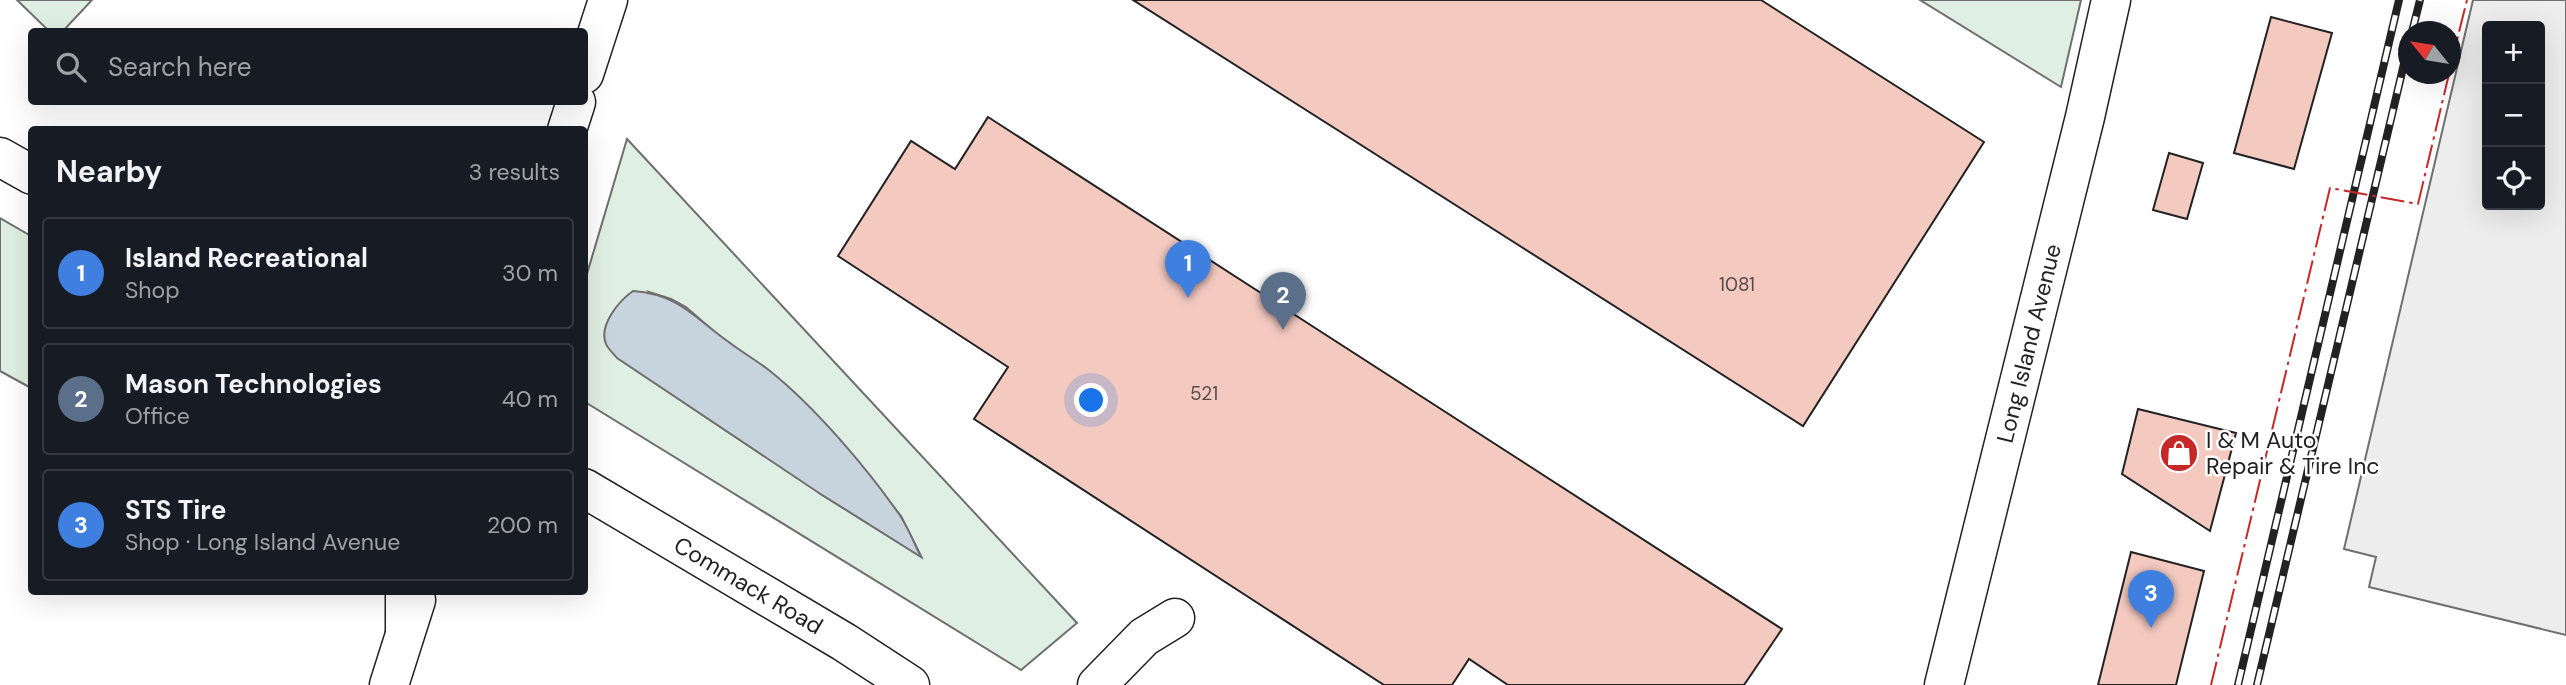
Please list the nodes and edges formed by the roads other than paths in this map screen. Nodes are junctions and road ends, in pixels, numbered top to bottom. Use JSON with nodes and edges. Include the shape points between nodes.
{"nodes":[{"id":1,"x":608,"y":0,"type":"edge"},
{"id":2,"x":2111,"y":0,"type":"edge"},
{"id":3,"x":588,"y":62,"type":"edge"},
{"id":4,"x":575,"y":105,"type":"edge"},
{"id":5,"x":568,"y":126,"type":"edge"},
{"id":6,"x":0,"y":157,"type":"edge"},
{"id":7,"x":28,"y":173,"type":"edge"},
{"id":8,"x":588,"y":490,"type":"edge"},
{"id":9,"x":405,"y":595,"type":"edge"},
{"id":10,"x":417,"y":595,"type":"edge"},
{"id":11,"x":1175,"y":618,"type":"dead end"},
{"id":12,"x":405,"y":632,"type":"junction"},
{"id":13,"x":389,"y":685,"type":"edge"},
{"id":14,"x":910,"y":685,"type":"edge"},
{"id":15,"x":1097,"y":685,"type":"edge"},
{"id":16,"x":1944,"y":685,"type":"edge"}],
"edges":[{"from":1,"to":3,"type":"street"},
{"from":2,"to":16,"type":"street","name":"Long Island Avenue"},
{"from":4,"to":5,"type":"street"},
{"from":6,"to":7,"type":"street"},
{"from":8,"to":14,"type":"street","name":"Commack Road"},
{"from":9,"to":12,"type":"street"},
{"from":10,"to":12,"type":"street"},
{"from":11,"to":15,"type":"street","via":[[1144,637]]},
{"from":12,"to":13,"type":"street"}]}
